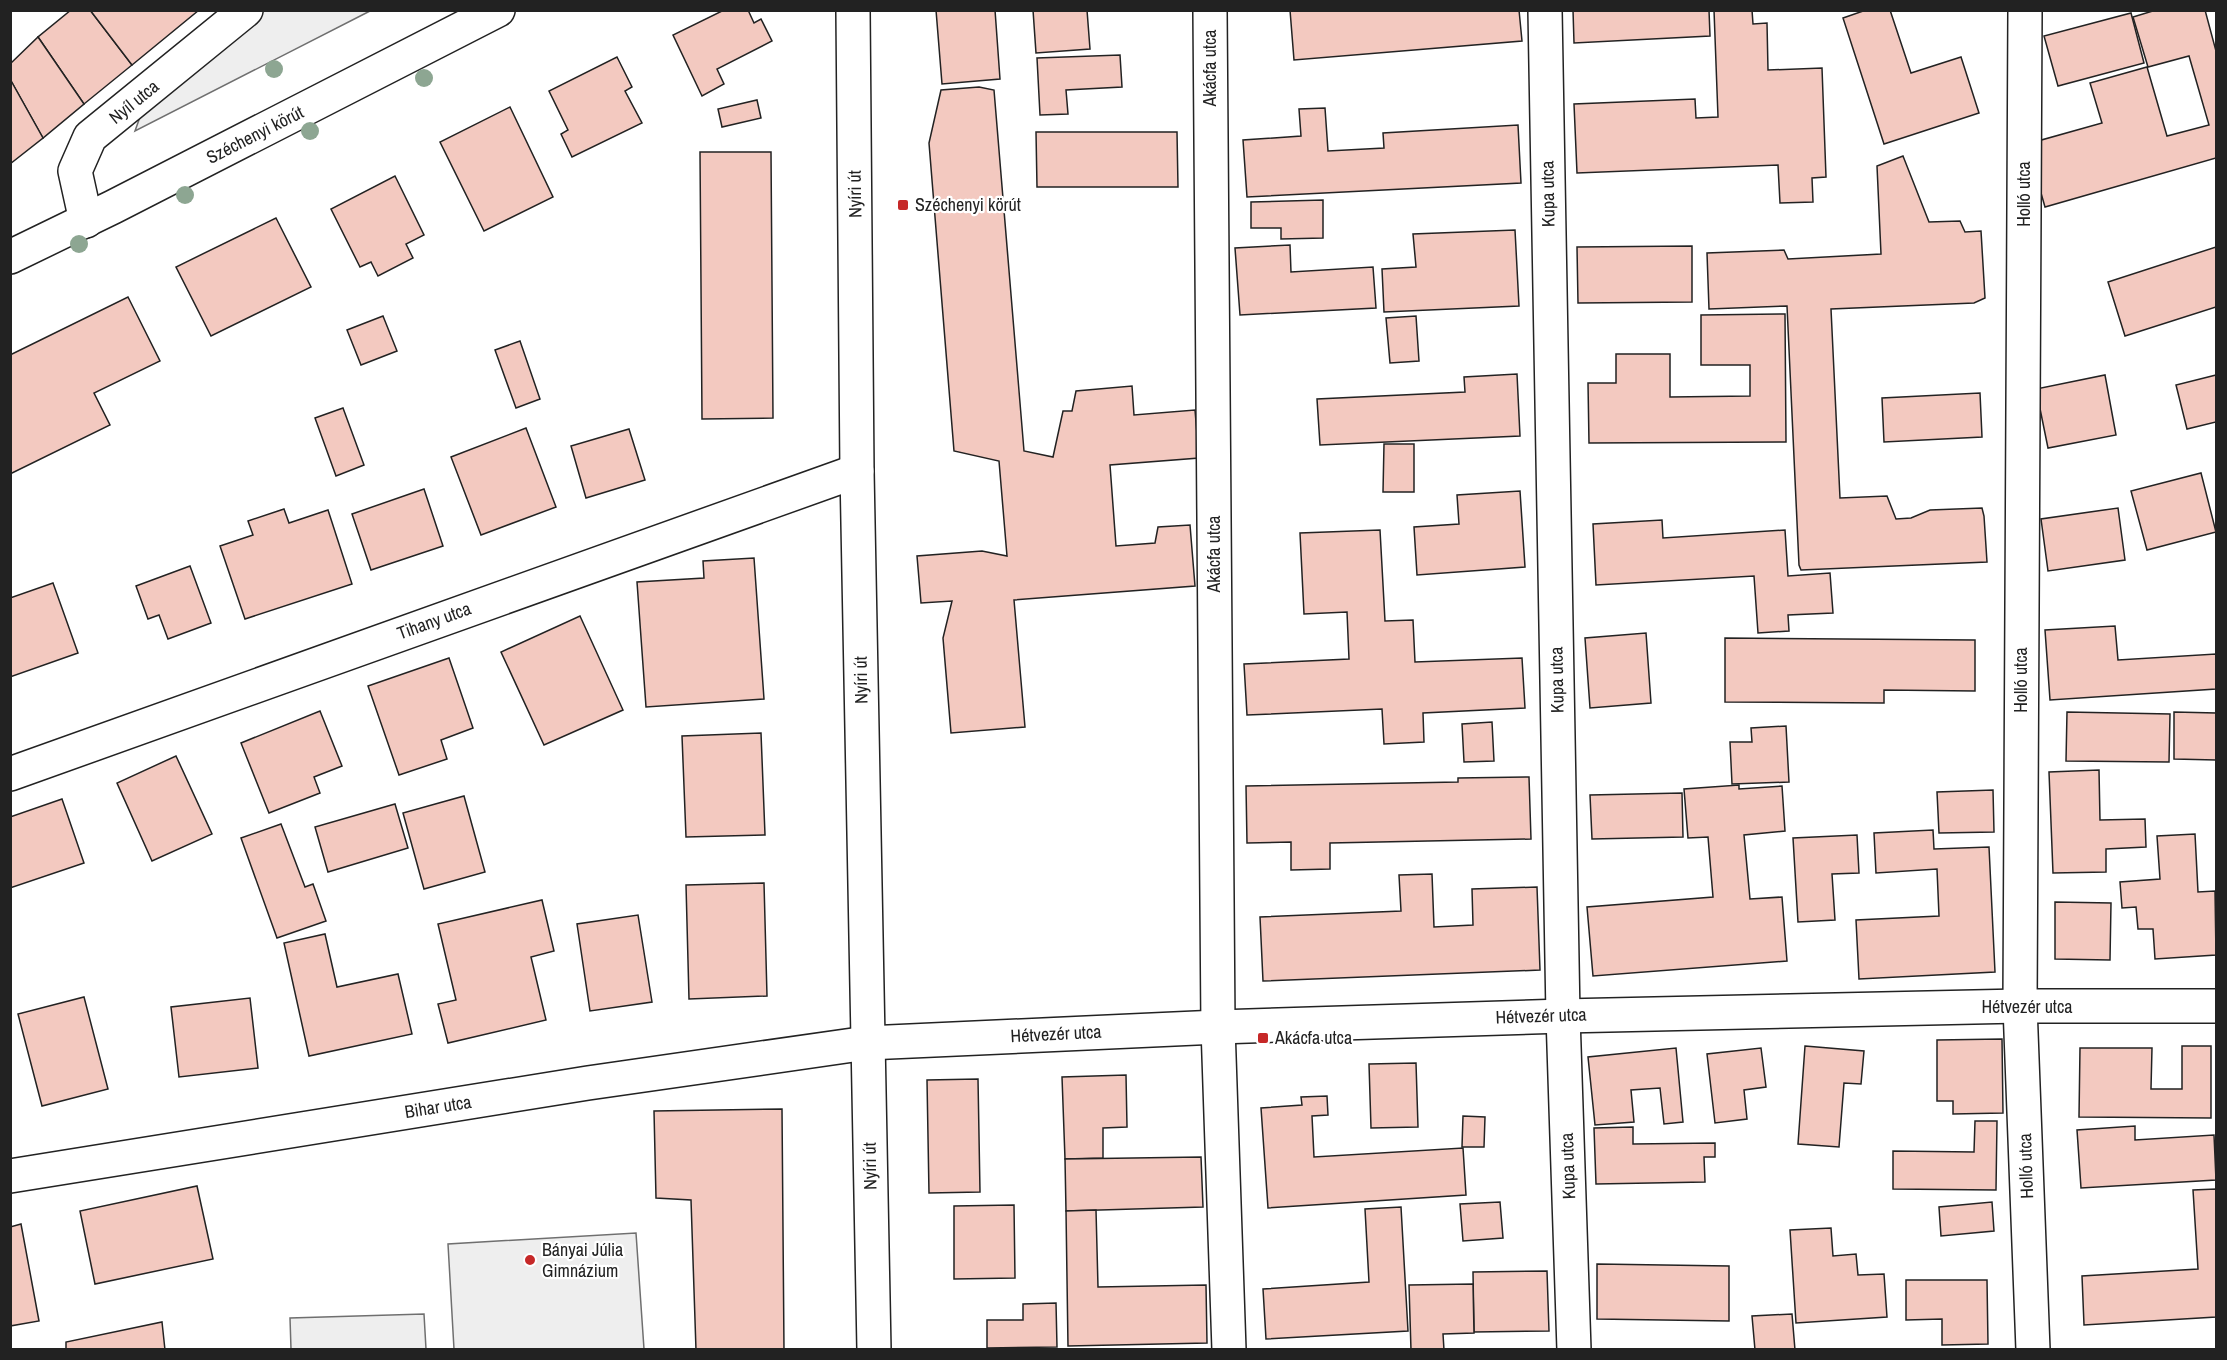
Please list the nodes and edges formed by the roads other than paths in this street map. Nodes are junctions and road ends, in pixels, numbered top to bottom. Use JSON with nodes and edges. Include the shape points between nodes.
{"nodes":[{"id":1,"x":246,"y":10,"type":"edge"},
{"id":2,"x":498,"y":10,"type":"edge"},
{"id":3,"x":853,"y":10,"type":"edge"},
{"id":4,"x":1210,"y":10,"type":"edge"},
{"id":5,"x":1545,"y":10,"type":"edge"},
{"id":6,"x":2025,"y":10,"type":"edge"},
{"id":7,"x":86,"y":221,"type":"junction"},
{"id":8,"x":10,"y":257,"type":"edge"},
{"id":9,"x":857,"y":471,"type":"junction"},
{"id":10,"x":10,"y":774,"type":"edge"},
{"id":11,"x":2020,"y":1006,"type":"junction"},
{"id":12,"x":2217,"y":1006,"type":"edge"},
{"id":13,"x":1563,"y":1016,"type":"junction"},
{"id":14,"x":1218,"y":1027,"type":"junction"},
{"id":15,"x":867,"y":1043,"type":"junction"},
{"id":16,"x":10,"y":1176,"type":"edge"},
{"id":17,"x":874,"y":1350,"type":"edge"},
{"id":18,"x":1229,"y":1350,"type":"edge"},
{"id":19,"x":1574,"y":1350,"type":"edge"},
{"id":20,"x":2033,"y":1350,"type":"edge"}],
"edges":[{"from":1,"to":7,"type":"street","name":"Nyíl utca","via":[[90,137],[75,171]]},
{"from":2,"to":7,"type":"street","name":"Széchenyi körút"},
{"from":3,"to":9,"type":"street","name":"Nyíri út"},
{"from":4,"to":14,"type":"street","name":"Akácfa utca"},
{"from":5,"to":13,"type":"street","name":"Kupa utca"},
{"from":6,"to":11,"type":"street","name":"Holló utca"},
{"from":7,"to":8,"type":"street","name":"Széchenyi körút"},
{"from":9,"to":10,"type":"street","name":"Tihany utca"},
{"from":9,"to":15,"type":"street","name":"Nyíri út"},
{"from":11,"to":12,"type":"street","name":"Hétvezér utca"},
{"from":11,"to":13,"type":"street","name":"Hétvezér utca"},
{"from":11,"to":20,"type":"street","name":"Holló utca"},
{"from":13,"to":14,"type":"street","name":"Hétvezér utca"},
{"from":13,"to":19,"type":"street","name":"Kupa utca"},
{"from":14,"to":15,"type":"street","name":"Hétvezér utca"},
{"from":14,"to":18,"type":"street","name":"Akácfa utca"},
{"from":15,"to":16,"type":"street","name":"Bihar utca","via":[[576,1085]]},
{"from":15,"to":17,"type":"street","name":"Nyíri út"}]}
